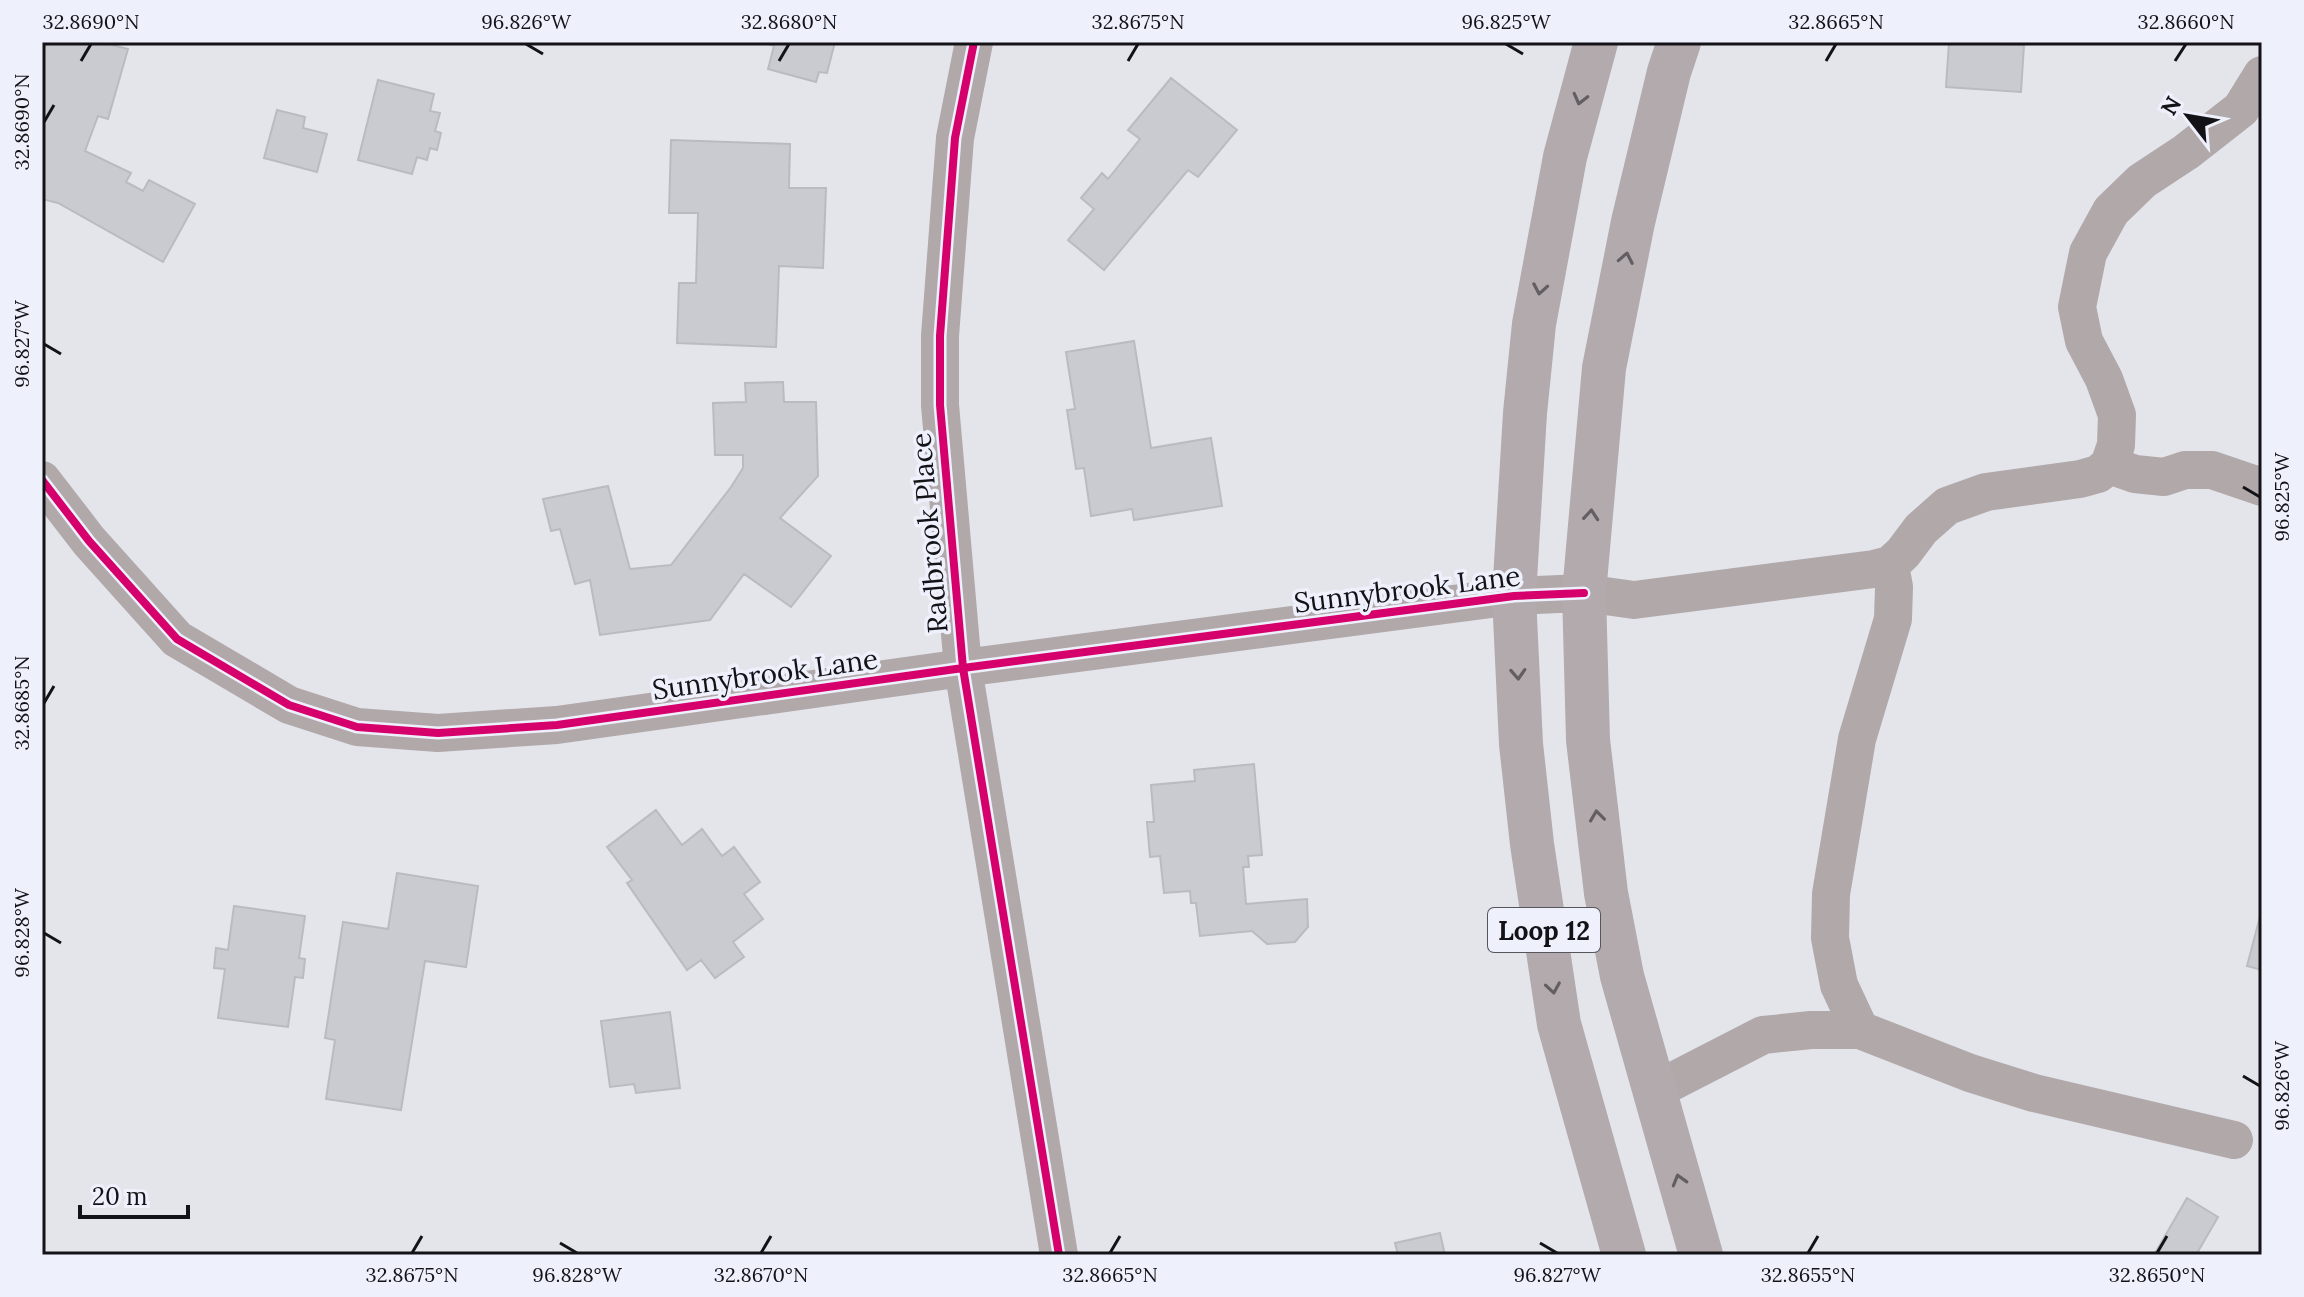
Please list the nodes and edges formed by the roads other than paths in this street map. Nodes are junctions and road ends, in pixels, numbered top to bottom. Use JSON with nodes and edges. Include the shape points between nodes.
{"nodes":[{"id":1,"x":974,"y":42,"type":"edge"},
{"id":2,"x":1596,"y":42,"type":"edge"},
{"id":3,"x":1679,"y":42,"type":"edge"},
{"id":4,"x":2262,"y":75,"type":"edge"},
{"id":5,"x":2109,"y":465,"type":"junction"},
{"id":6,"x":42,"y":480,"type":"edge"},
{"id":7,"x":2262,"y":487,"type":"edge"},
{"id":8,"x":1890,"y":565,"type":"junction"},
{"id":9,"x":1584,"y":593,"type":"junction"},
{"id":10,"x":1514,"y":596,"type":"junction"},
{"id":11,"x":963,"y":668,"type":"junction"},
{"id":12,"x":1860,"y":1030,"type":"junction"},
{"id":13,"x":1654,"y":1091,"type":"junction"},
{"id":14,"x":2234,"y":1140,"type":"dead end"},
{"id":15,"x":1059,"y":1255,"type":"edge"},
{"id":16,"x":1624,"y":1255,"type":"edge"},
{"id":17,"x":1701,"y":1255,"type":"edge"}],
"edges":[{"from":1,"to":11,"type":"street","name":"Radbrook Place","via":[[955,138],[940,336],[940,405]]},
{"from":2,"to":10,"type":"main road","number":"Loop 12","one_way":true,"via":[[1565,157],[1534,324]]},
{"from":9,"to":3,"type":"main road","number":"Loop 12","one_way":true,"via":[[1604,368],[1633,222]]},
{"from":4,"to":5,"type":"street","via":[[2241,109],[2142,181],[2111,211],[2088,253],[2077,307],[2084,341],[2117,415]]},
{"from":5,"to":7,"type":"street","via":[[2164,477],[2212,470]]},
{"from":5,"to":8,"type":"street","via":[[2080,479],[1986,492],[1947,506]]},
{"from":6,"to":11,"type":"street","name":"Sunnybrook Lane","via":[[177,639],[289,705],[357,727],[438,733],[557,725]]},
{"from":8,"to":9,"type":"street","name":"Sunnybrook Lane","via":[[1634,600]]},
{"from":8,"to":12,"type":"street","via":[[1893,619],[1857,739],[1831,894],[1830,938],[1839,985]]},
{"from":9,"to":10,"type":"street","name":"Sunnybrook Lane"},
{"from":13,"to":9,"type":"main road","number":"Loop 12","one_way":true,"via":[[1622,976],[1606,893],[1588,740]]},
{"from":10,"to":11,"type":"street","name":"Sunnybrook Lane"},
{"from":10,"to":16,"type":"main road","number":"Loop 12","one_way":true,"via":[[1521,744],[1557,1010]]},
{"from":11,"to":15,"type":"street","name":"Radbrook Place"},
{"from":12,"to":13,"type":"street","via":[[1763,1035]]},
{"from":12,"to":14,"type":"street","via":[[2034,1093]]},
{"from":17,"to":13,"type":"main road","number":"Loop 12","one_way":true}]}
